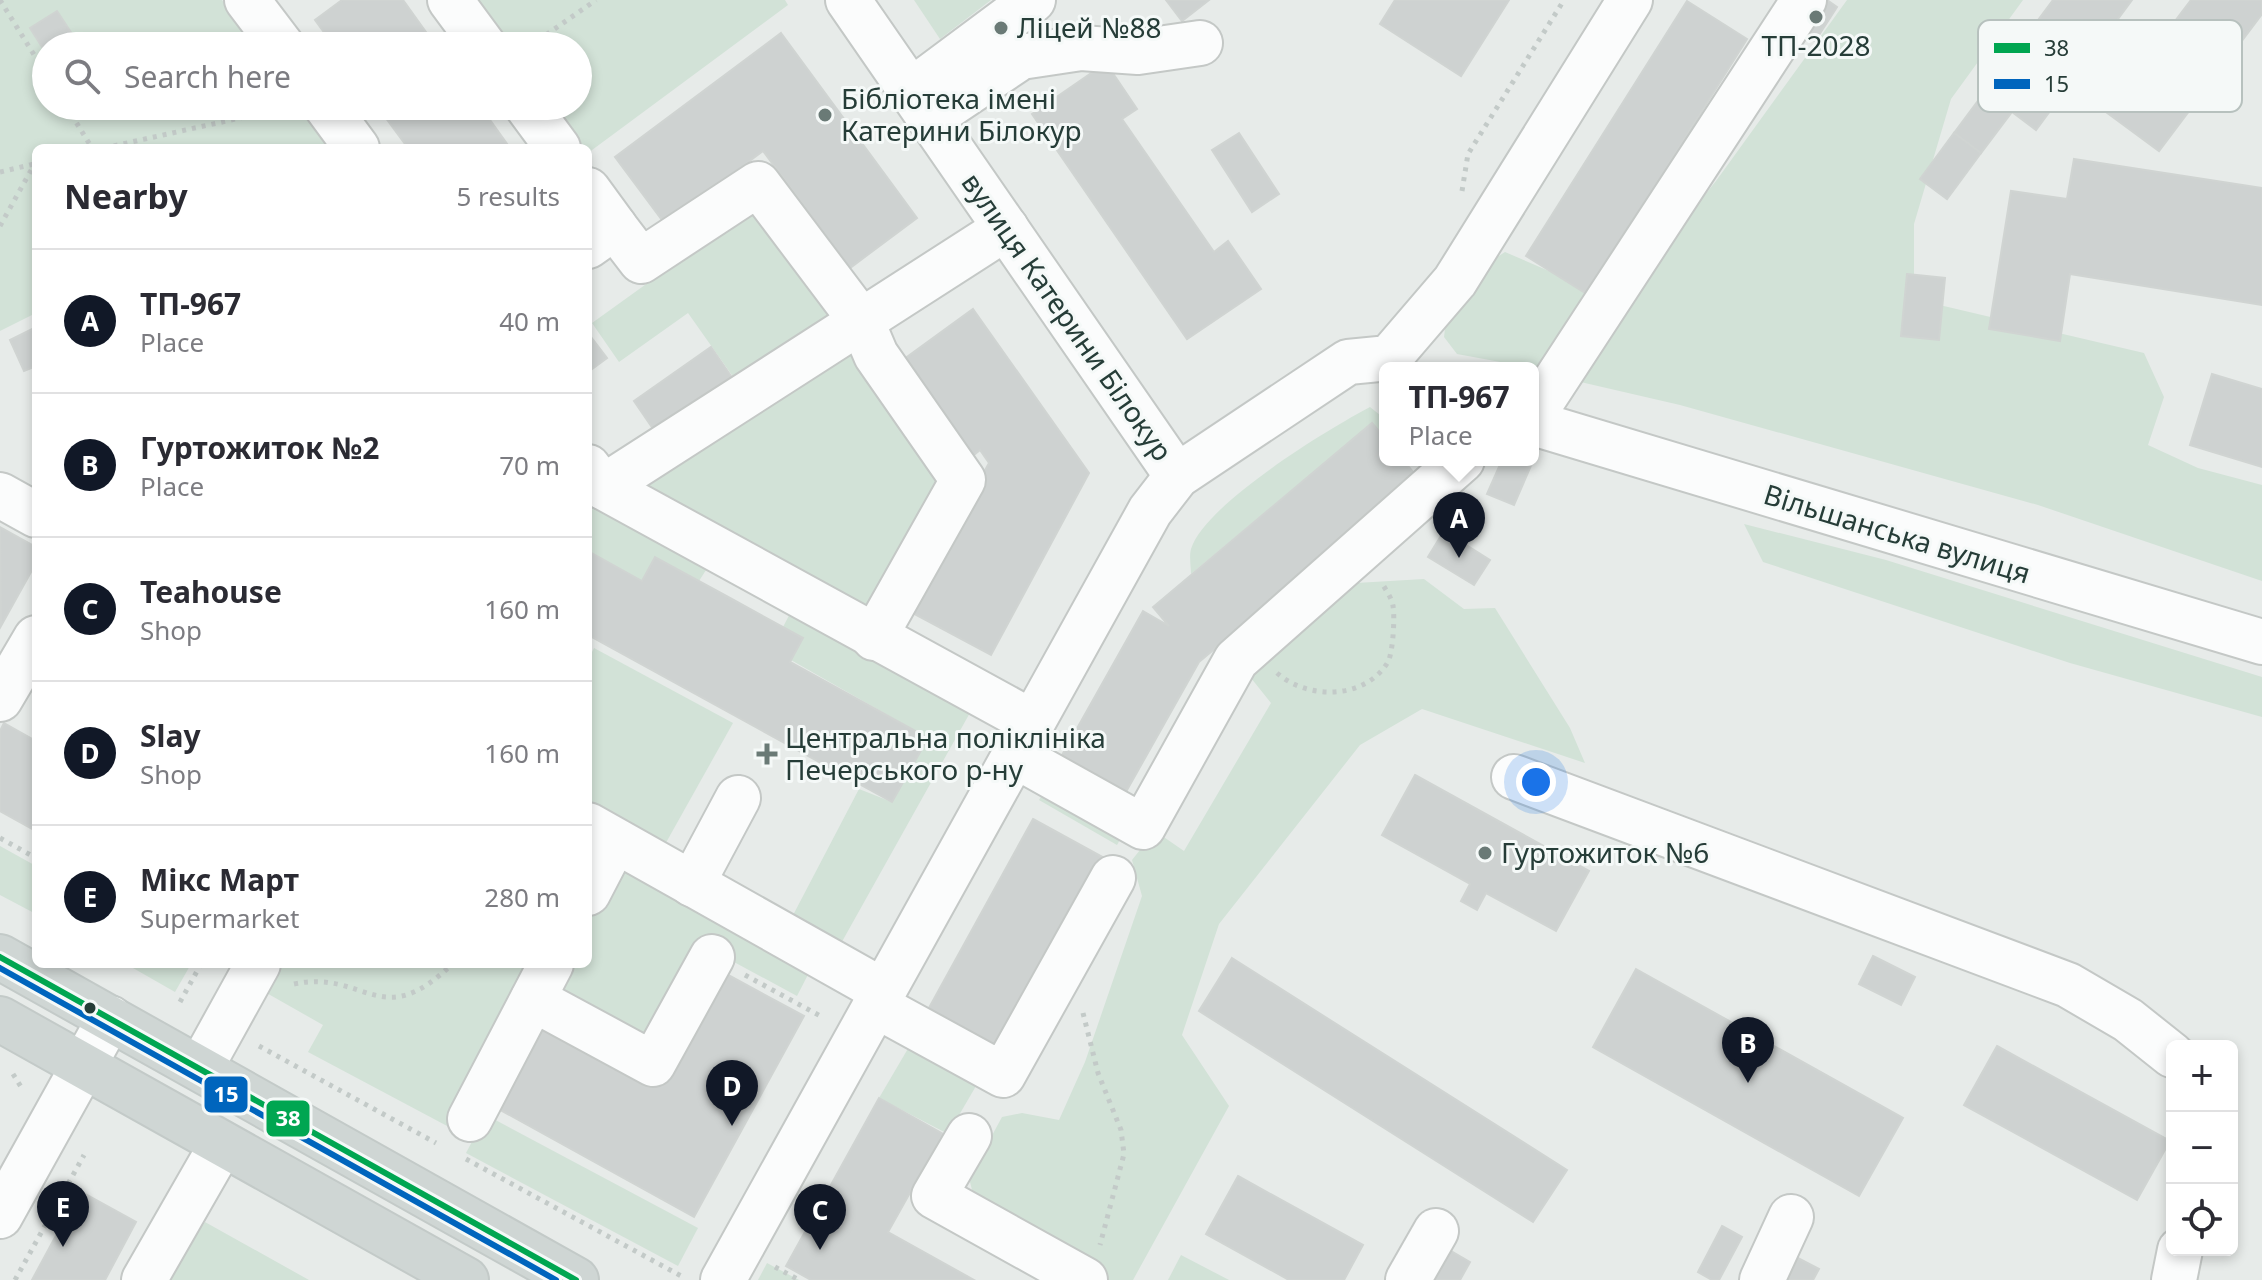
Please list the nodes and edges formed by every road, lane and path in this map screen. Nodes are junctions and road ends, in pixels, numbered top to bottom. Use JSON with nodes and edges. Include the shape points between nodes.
{"nodes":[{"id":1,"x":0,"y":0,"type":"edge"},
{"id":2,"x":247,"y":0,"type":"edge"},
{"id":3,"x":450,"y":0,"type":"edge"},
{"id":4,"x":596,"y":0,"type":"edge"},
{"id":5,"x":848,"y":0,"type":"edge"},
{"id":6,"x":1033,"y":0,"type":"edge"},
{"id":7,"x":1564,"y":0,"type":"edge"},
{"id":8,"x":1630,"y":0,"type":"edge"},
{"id":9,"x":1796,"y":3,"type":"edge"},
{"id":10,"x":271,"y":32,"type":"edge"},
{"id":11,"x":474,"y":32,"type":"edge"},
{"id":12,"x":550,"y":32,"type":"edge"},
{"id":13,"x":1200,"y":43,"type":"dead end"},
{"id":14,"x":32,"y":51,"type":"edge"},
{"id":15,"x":921,"y":105,"type":"junction"},
{"id":16,"x":75,"y":120,"type":"edge"},
{"id":17,"x":231,"y":120,"type":"edge"},
{"id":18,"x":319,"y":120,"type":"edge"},
{"id":19,"x":537,"y":120,"type":"edge"},
{"id":20,"x":340,"y":124,"type":"edge"},
{"id":21,"x":90,"y":144,"type":"edge"},
{"id":22,"x":122,"y":144,"type":"edge"},
{"id":23,"x":555,"y":144,"type":"edge"},
{"id":24,"x":32,"y":165,"type":"edge"},
{"id":25,"x":32,"y":169,"type":"edge"},
{"id":26,"x":0,"y":172,"type":"edge"},
{"id":27,"x":592,"y":204,"type":"edge"},
{"id":28,"x":1460,"y":205,"type":"dead end"},
{"id":29,"x":0,"y":226,"type":"edge"},
{"id":30,"x":1006,"y":228,"type":"junction"},
{"id":31,"x":601,"y":236,"type":"edge"},
{"id":32,"x":862,"y":322,"type":"junction"},
{"id":33,"x":1399,"y":362,"type":"edge"},
{"id":34,"x":1379,"y":363,"type":"edge"},
{"id":35,"x":1539,"y":406,"type":"edge"},
{"id":36,"x":1539,"y":425,"type":"edge"},
{"id":37,"x":1455,"y":466,"type":"edge"},
{"id":38,"x":1177,"y":476,"type":"junction"},
{"id":39,"x":596,"y":477,"type":"edge"},
{"id":40,"x":0,"y":495,"type":"edge"},
{"id":41,"x":32,"y":513,"type":"edge"},
{"id":42,"x":1364,"y":547,"type":"junction"},
{"id":43,"x":874,"y":638,"type":"junction"},
{"id":44,"x":2262,"y":642,"type":"edge"},
{"id":45,"x":32,"y":645,"type":"edge"},
{"id":46,"x":1249,"y":649,"type":"junction"},
{"id":47,"x":0,"y":699,"type":"edge"},
{"id":48,"x":1023,"y":739,"type":"junction"},
{"id":49,"x":1514,"y":777,"type":"dead end"},
{"id":50,"x":738,"y":798,"type":"dead end"},
{"id":51,"x":602,"y":833,"type":"edge"},
{"id":52,"x":0,"y":838,"type":"edge"},
{"id":53,"x":32,"y":856,"type":"edge"},
{"id":54,"x":592,"y":876,"type":"edge"},
{"id":55,"x":1113,"y":878,"type":"dead end"},
{"id":56,"x":692,"y":884,"type":"junction"},
{"id":57,"x":0,"y":957,"type":"edge"},
{"id":58,"x":712,"y":957,"type":"joint"},
{"id":59,"x":1069,"y":957,"type":"junction"},
{"id":60,"x":199,"y":968,"type":"edge"},
{"id":61,"x":448,"y":968,"type":"edge"},
{"id":62,"x":254,"y":971,"type":"edge"},
{"id":63,"x":542,"y":982,"type":"edge"},
{"id":64,"x":879,"y":998,"type":"junction"},
{"id":65,"x":180,"y":1002,"type":"dead end"},
{"id":66,"x":110,"y":1018,"type":"junction"},
{"id":67,"x":824,"y":1018,"type":"dead end"},
{"id":68,"x":0,"y":1019,"type":"edge"},
{"id":69,"x":2166,"y":1050,"type":"edge"},
{"id":70,"x":83,"y":1066,"type":"junction"},
{"id":71,"x":201,"y":1067,"type":"junction"},
{"id":72,"x":470,"y":1119,"type":"dead end"},
{"id":73,"x":969,"y":1136,"type":"dead end"},
{"id":74,"x":222,"y":1144,"type":"junction"},
{"id":75,"x":84,"y":1155,"type":"dead end"},
{"id":76,"x":0,"y":1216,"type":"edge"},
{"id":77,"x":1791,"y":1217,"type":"dead end"},
{"id":78,"x":1436,"y":1231,"type":"dead end"},
{"id":79,"x":2179,"y":1256,"type":"edge"},
{"id":80,"x":767,"y":1263,"type":"dead end"},
{"id":81,"x":1092,"y":1266,"type":"edge"},
{"id":82,"x":15,"y":1280,"type":"edge"},
{"id":83,"x":144,"y":1280,"type":"edge"},
{"id":84,"x":466,"y":1280,"type":"edge"},
{"id":85,"x":576,"y":1280,"type":"edge"},
{"id":86,"x":723,"y":1280,"type":"edge"},
{"id":87,"x":799,"y":1280,"type":"edge"},
{"id":88,"x":1408,"y":1280,"type":"edge"},
{"id":89,"x":1762,"y":1280,"type":"edge"},
{"id":90,"x":2174,"y":1280,"type":"edge"}],
"edges":[{"from":1,"to":14,"type":"path"},
{"from":2,"to":10,"type":"street"},
{"from":3,"to":11,"type":"street"},
{"from":4,"to":12,"type":"path"},
{"from":5,"to":15,"type":"street","name":"вулиця Катерини Білокур"},
{"from":6,"to":15,"type":"street"},
{"from":7,"to":28,"type":"path","via":[[1468,154]]},
{"from":8,"to":33,"type":"street"},
{"from":9,"to":35,"type":"street"},
{"from":13,"to":15,"type":"street","via":[[1138,52],[1081,48],[1021,57]]},
{"from":15,"to":30,"type":"street","name":"вулиця Катерини Білокур"},
{"from":16,"to":21,"type":"path"},
{"from":17,"to":22,"type":"path"},
{"from":18,"to":20,"type":"path"},
{"from":19,"to":23,"type":"street"},
{"from":24,"to":26,"type":"path"},
{"from":25,"to":29,"type":"path"},
{"from":27,"to":31,"type":"street"},
{"from":30,"to":32,"type":"street"},
{"from":30,"to":38,"type":"street","name":"вулиця Катерини Білокур"},
{"from":31,"to":32,"type":"street","via":[[641,261],[758,184]]},
{"from":32,"to":39,"type":"street"},
{"from":32,"to":43,"type":"street","via":[[876,355],[963,480]]},
{"from":34,"to":38,"type":"street","via":[[1348,362]]},
{"from":36,"to":44,"type":"street","name":"Вільшанська вулиця"},
{"from":37,"to":42,"type":"street"},
{"from":38,"to":48,"type":"street","via":[[1150,511]]},
{"from":39,"to":43,"type":"street"},
{"from":40,"to":41,"type":"street"},
{"from":42,"to":46,"type":"street"},
{"from":42,"to":46,"type":"path","via":[[1393,605],[1389,661],[1366,685],[1325,693],[1292,687]]},
{"from":43,"to":48,"type":"street"},
{"from":45,"to":47,"type":"street"},
{"from":46,"to":48,"type":"street","via":[[1236,660],[1143,827]]},
{"from":48,"to":64,"type":"street"},
{"from":49,"to":69,"type":"street","via":[[2068,985],[2128,1020]]},
{"from":50,"to":56,"type":"street"},
{"from":51,"to":54,"type":"street"},
{"from":51,"to":56,"type":"street"},
{"from":52,"to":53,"type":"path"},
{"from":55,"to":59,"type":"street"},
{"from":56,"to":64,"type":"street"},
{"from":57,"to":66,"type":"main road"},
{"from":58,"to":63,"type":"street","via":[[653,1064]]},
{"from":58,"to":67,"type":"path"},
{"from":59,"to":64,"type":"street","via":[[1003,1075]]},
{"from":59,"to":81,"type":"path","via":[[1124,1154]]},
{"from":60,"to":65,"type":"path"},
{"from":61,"to":62,"type":"path","via":[[407,998],[304,982],[276,988]]},
{"from":62,"to":71,"type":"street"},
{"from":63,"to":72,"type":"street"},
{"from":64,"to":86,"type":"street"},
{"from":66,"to":70,"type":"street"},
{"from":66,"to":71,"type":"main road"},
{"from":68,"to":70,"type":"main road"},
{"from":70,"to":74,"type":"main road"},
{"from":70,"to":76,"type":"street"},
{"from":71,"to":85,"type":"main road"},
{"from":73,"to":81,"type":"street","via":[[934,1196]]},
{"from":74,"to":83,"type":"street"},
{"from":74,"to":84,"type":"main road"},
{"from":75,"to":82,"type":"path"},
{"from":77,"to":89,"type":"street"},
{"from":78,"to":88,"type":"street"},
{"from":79,"to":90,"type":"street"},
{"from":80,"to":87,"type":"path"}]}
